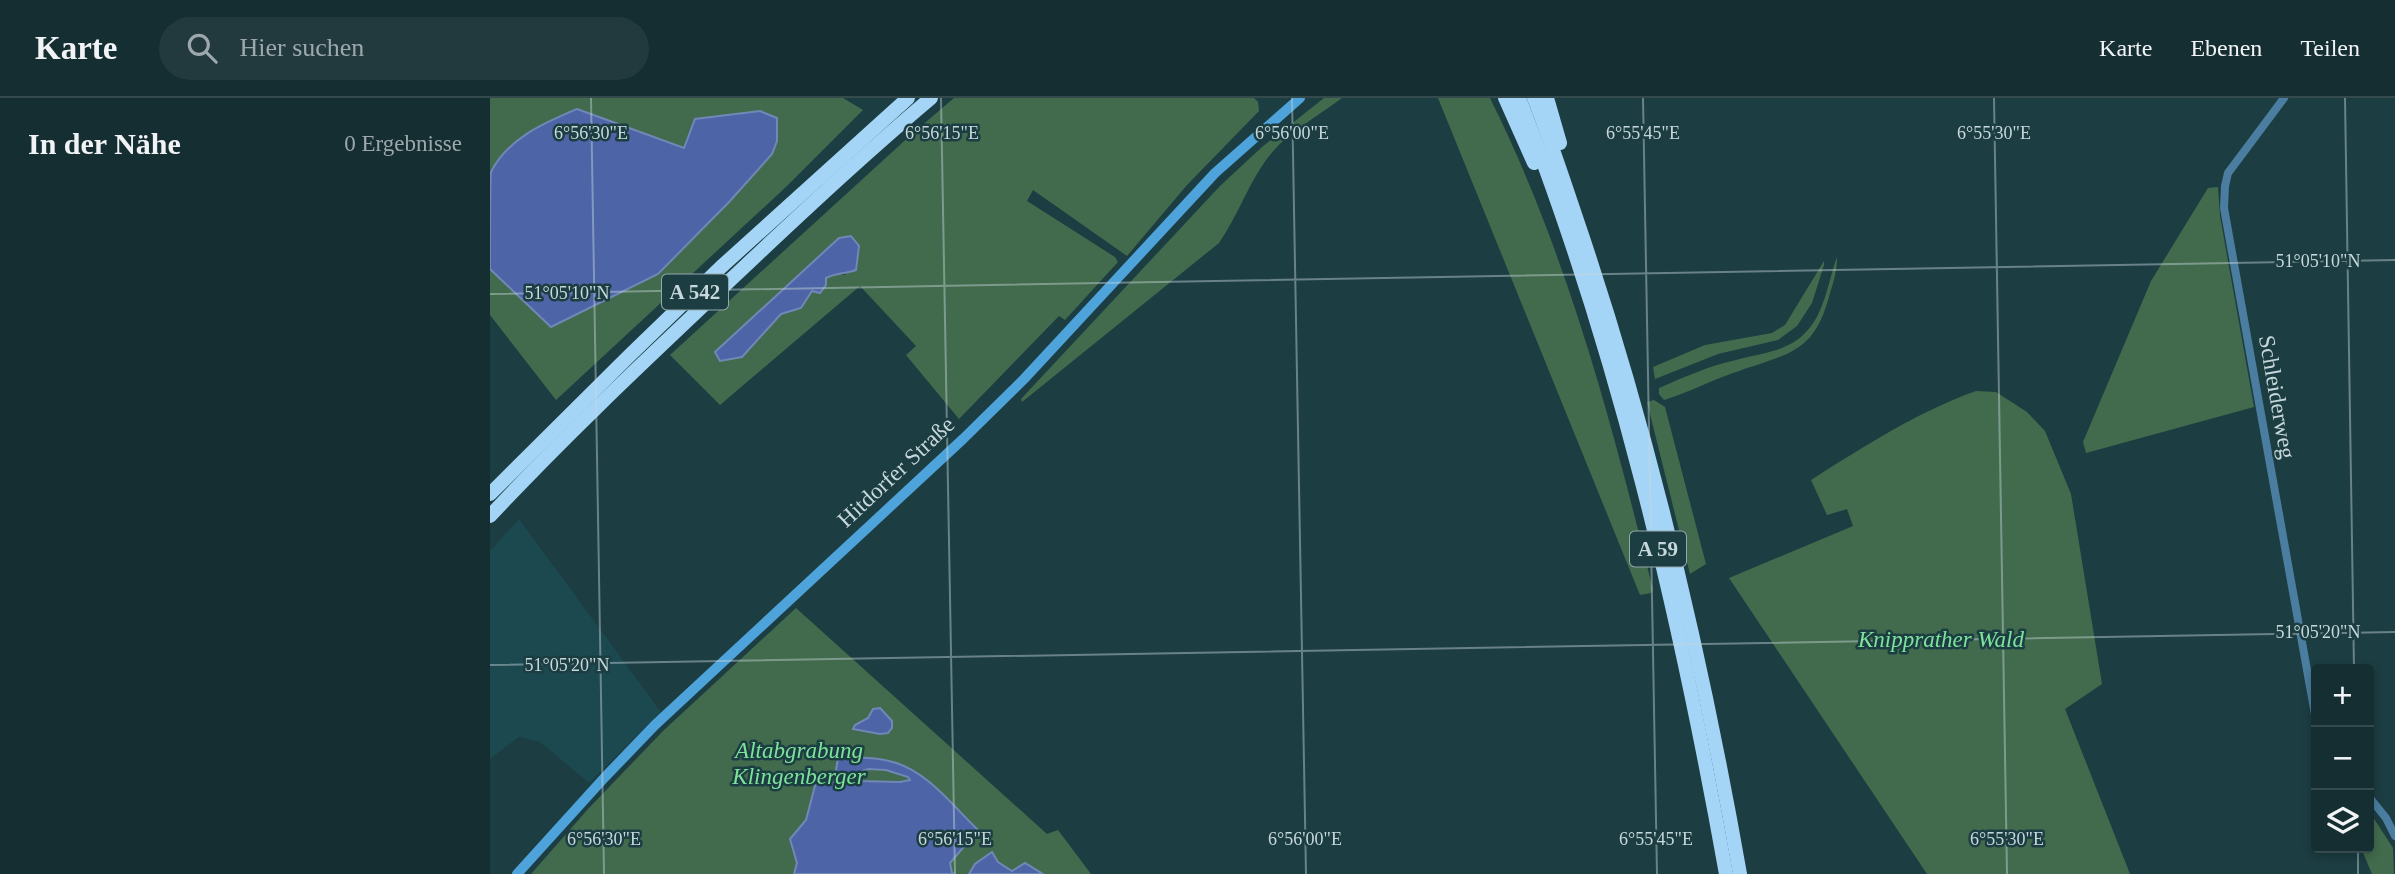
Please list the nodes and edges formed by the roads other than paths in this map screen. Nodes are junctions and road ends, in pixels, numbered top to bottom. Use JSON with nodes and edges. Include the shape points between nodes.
{"nodes":[{"id":1,"x":908,"y":98,"type":"edge"},
{"id":2,"x":932,"y":98,"type":"edge"},
{"id":3,"x":1300,"y":98,"type":"edge"},
{"id":4,"x":1505,"y":98,"type":"edge"},
{"id":5,"x":1519,"y":98,"type":"edge"},
{"id":6,"x":1534,"y":98,"type":"edge"},
{"id":7,"x":1547,"y":98,"type":"edge"},
{"id":8,"x":2284,"y":98,"type":"edge"},
{"id":9,"x":1566,"y":231,"type":"junction"},
{"id":10,"x":1602,"y":296,"type":"junction"},
{"id":11,"x":490,"y":494,"type":"edge"},
{"id":12,"x":490,"y":516,"type":"edge"},
{"id":13,"x":2311,"y":692,"type":"edge"},
{"id":14,"x":2374,"y":803,"type":"edge"},
{"id":15,"x":2395,"y":835,"type":"edge"},
{"id":16,"x":517,"y":874,"type":"edge"},
{"id":17,"x":1727,"y":874,"type":"edge"},
{"id":18,"x":1740,"y":874,"type":"edge"}],
"edges":[{"from":1,"to":11,"type":"highway","number":"A 542","via":[[711,277]]},
{"from":2,"to":12,"type":"highway","number":"A 542","via":[[685,323]]},
{"from":3,"to":16,"type":"main road","name":"Hitdorfer Straße","via":[[1215,173],[972,430],[655,725]]},
{"from":4,"to":9,"type":"highway"},
{"from":5,"to":9,"type":"highway","number":"A 59"},
{"from":6,"to":10,"type":"highway","number":"A 59"},
{"from":7,"to":10,"type":"highway","via":[[1599,265]]},
{"from":8,"to":13,"type":"street","name":"Schleiderweg","via":[[2228,173],[2224,208]]},
{"from":9,"to":17,"type":"highway","number":"A 59","via":[[1616,387],[1650,516]]},
{"from":10,"to":18,"type":"highway","number":"A 59","via":[[1630,385],[1691,626]]},
{"from":14,"to":15,"type":"street"}]}
